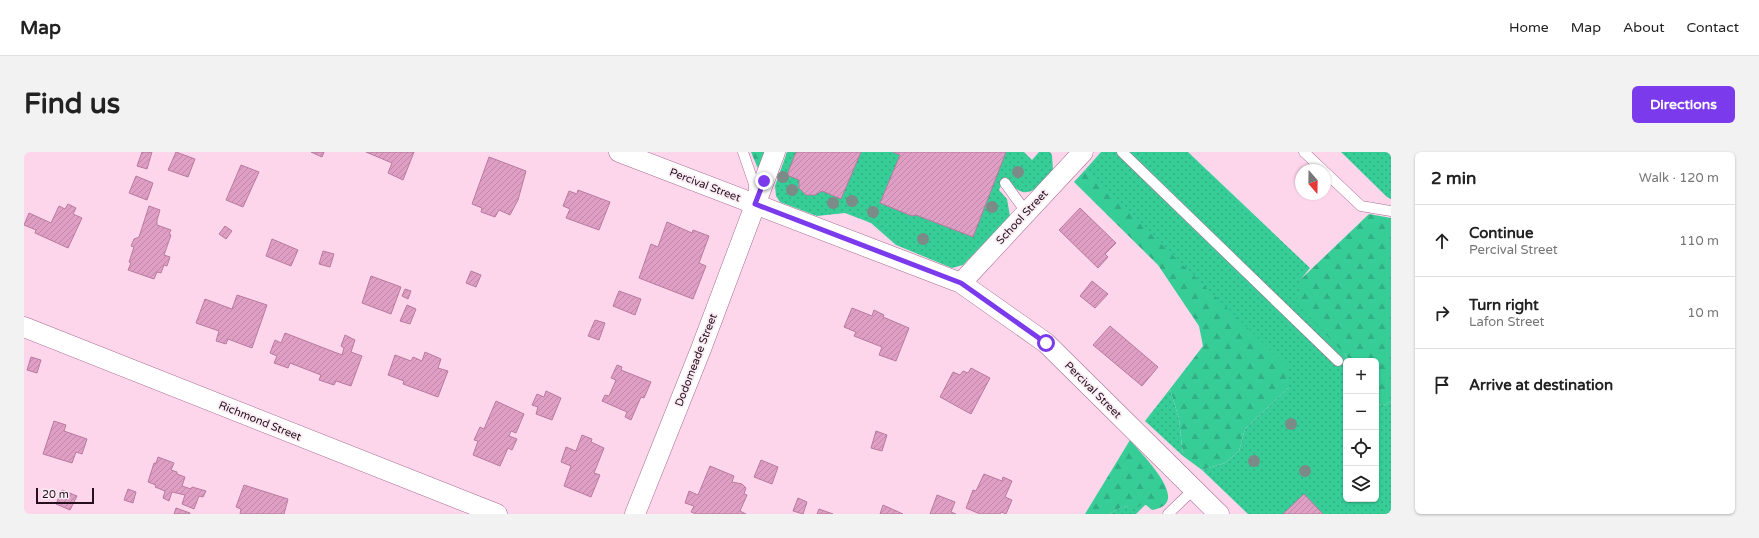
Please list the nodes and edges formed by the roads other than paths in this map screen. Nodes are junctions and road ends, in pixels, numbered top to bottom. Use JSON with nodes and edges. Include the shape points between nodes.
{"nodes":[{"id":1,"x":619,"y":152,"type":"edge"},
{"id":2,"x":743,"y":152,"type":"edge"},
{"id":3,"x":775,"y":152,"type":"edge"},
{"id":4,"x":1122,"y":152,"type":"edge"},
{"id":5,"x":1304,"y":152,"type":"edge"},
{"id":6,"x":1076,"y":157,"type":"edge"},
{"id":7,"x":1317,"y":164,"type":"edge"},
{"id":8,"x":1331,"y":178,"type":"edge"},
{"id":9,"x":1005,"y":183,"type":"dead end"},
{"id":10,"x":755,"y":204,"type":"junction"},
{"id":11,"x":1391,"y":211,"type":"edge"},
{"id":12,"x":1026,"y":212,"type":"junction"},
{"id":13,"x":961,"y":283,"type":"junction"},
{"id":14,"x":24,"y":327,"type":"edge"},
{"id":15,"x":1338,"y":361,"type":"dead end"},
{"id":16,"x":1194,"y":489,"type":"junction"},
{"id":17,"x":497,"y":514,"type":"edge"},
{"id":18,"x":635,"y":514,"type":"edge"},
{"id":19,"x":1168,"y":514,"type":"edge"},
{"id":20,"x":1219,"y":514,"type":"edge"}],
"edges":[{"from":1,"to":10,"type":"street","name":"Percival Street"},
{"from":2,"to":10,"type":"lane","via":[[754,184]]},
{"from":3,"to":10,"type":"street","name":"Dodomeade Street"},
{"from":4,"to":15,"type":"lane"},
{"from":5,"to":7,"type":"lane"},
{"from":6,"to":12,"type":"street","name":"School Street"},
{"from":8,"to":11,"type":"lane","via":[[1361,206]]},
{"from":9,"to":12,"type":"lane"},
{"from":10,"to":13,"type":"street","name":"Percival Street"},
{"from":10,"to":18,"type":"street","name":"Dodomeade Street"},
{"from":12,"to":13,"type":"street","name":"School Street"},
{"from":13,"to":16,"type":"street","name":"Percival Street","via":[[1046,343]]},
{"from":14,"to":17,"type":"street","name":"Richmond Street"},
{"from":16,"to":19,"type":"lane"},
{"from":16,"to":20,"type":"street","name":"Percival Street"}]}
